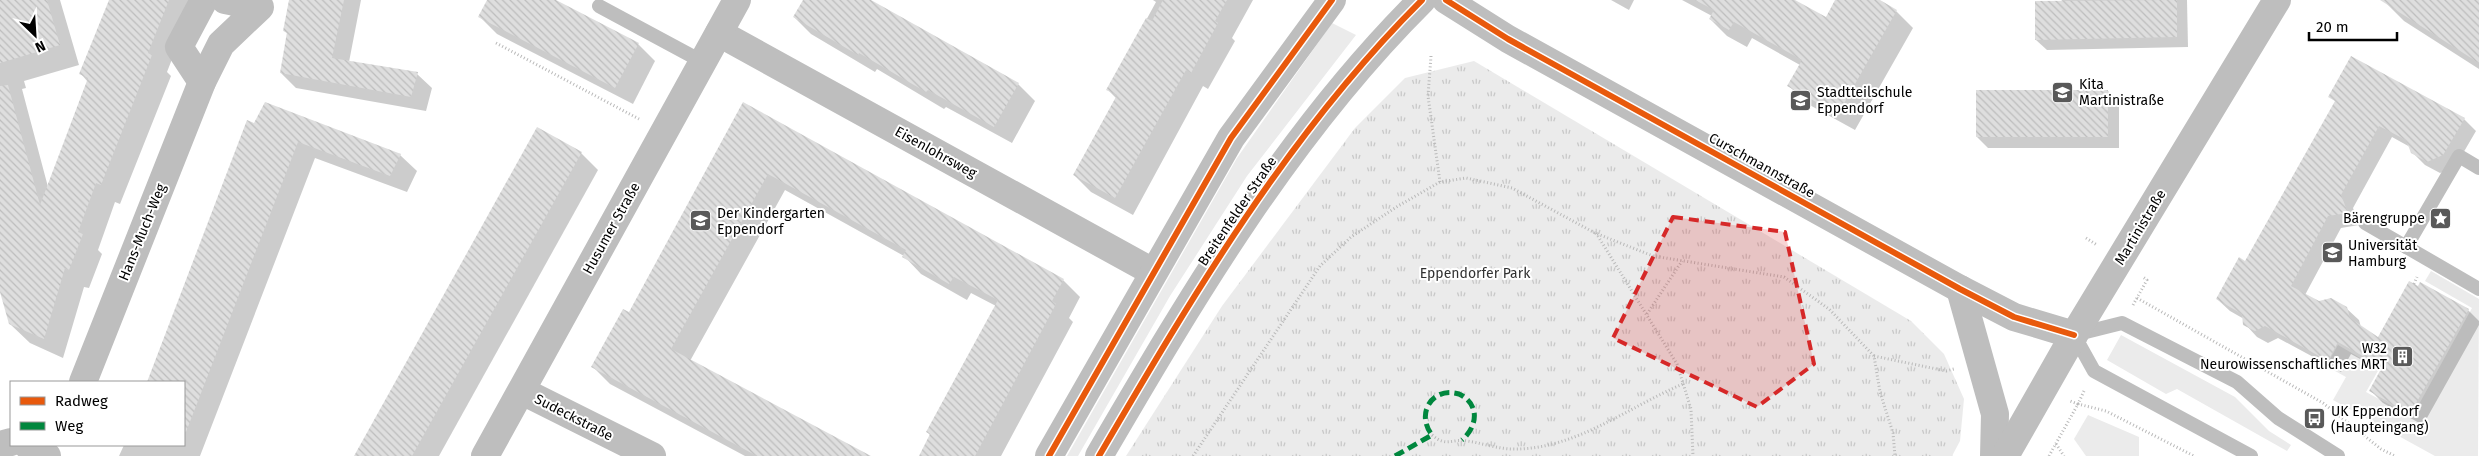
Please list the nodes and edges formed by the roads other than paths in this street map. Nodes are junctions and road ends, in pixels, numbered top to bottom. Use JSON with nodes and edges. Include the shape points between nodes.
{"nodes":[{"id":1,"x":204,"y":0,"type":"edge"},
{"id":2,"x":225,"y":0,"type":"edge"},
{"id":3,"x":737,"y":0,"type":"edge"},
{"id":4,"x":1332,"y":0,"type":"edge"},
{"id":5,"x":1422,"y":0,"type":"edge"},
{"id":6,"x":1446,"y":0,"type":"edge"},
{"id":7,"x":2277,"y":0,"type":"edge"},
{"id":8,"x":599,"y":6,"type":"dead end"},
{"id":9,"x":719,"y":32,"type":"junction"},
{"id":10,"x":702,"y":62,"type":"junction"},
{"id":11,"x":202,"y":82,"type":"junction"},
{"id":12,"x":2479,"y":168,"type":"edge"},
{"id":13,"x":2365,"y":223,"type":"dead end"},
{"id":14,"x":2406,"y":247,"type":"junction"},
{"id":15,"x":1152,"y":272,"type":"junction"},
{"id":16,"x":1960,"y":289,"type":"junction"},
{"id":17,"x":2479,"y":289,"type":"edge"},
{"id":18,"x":2074,"y":335,"type":"junction"},
{"id":19,"x":83,"y":381,"type":"edge"},
{"id":20,"x":522,"y":391,"type":"junction"},
{"id":21,"x":485,"y":456,"type":"edge"},
{"id":22,"x":652,"y":456,"type":"edge"},
{"id":23,"x":1050,"y":456,"type":"edge"},
{"id":24,"x":1099,"y":456,"type":"edge"},
{"id":25,"x":1994,"y":456,"type":"edge"},
{"id":26,"x":2005,"y":456,"type":"edge"},
{"id":27,"x":2251,"y":456,"type":"edge"},
{"id":28,"x":2338,"y":456,"type":"edge"}],
"edges":[{"from":1,"to":11,"type":"street","via":[[179,47]]},
{"from":2,"to":11,"type":"street","name":"Hans-Much-Weg","via":[[260,7],[221,44]]},
{"from":3,"to":9,"type":"street","name":"Husumer Straße"},
{"from":4,"to":15,"type":"street","via":[[1231,138]]},
{"from":5,"to":24,"type":"street","name":"Breitenfelder Straße","via":[[1384,38],[1280,169],[1187,305]]},
{"from":6,"to":16,"type":"street","name":"Curschmannstraße","via":[[1508,38]]},
{"from":7,"to":18,"type":"street","name":"Martinistraße"},
{"from":8,"to":10,"type":"lane"},
{"from":9,"to":10,"type":"street","name":"Husumer Straße"},
{"from":9,"to":15,"type":"street","name":"Eisenlohrsweg"},
{"from":10,"to":20,"type":"street","name":"Husumer Straße"},
{"from":11,"to":19,"type":"street","name":"Hans-Much-Weg"},
{"from":12,"to":14,"type":"lane","via":[[2459,156]]},
{"from":13,"to":14,"type":"lane"},
{"from":14,"to":17,"type":"lane"},
{"from":15,"to":23,"type":"street"},
{"from":16,"to":18,"type":"street","name":"Curschmannstraße","via":[[2014,317]]},
{"from":16,"to":25,"type":"street","via":[[1995,414]]},
{"from":18,"to":26,"type":"street","name":"Martinistraße"},
{"from":18,"to":27,"type":"lane","via":[[2094,371]]},
{"from":18,"to":28,"type":"lane","via":[[2122,323],[2237,382],[2278,418]]},
{"from":20,"to":21,"type":"street","name":"Husumer Straße"},
{"from":20,"to":22,"type":"street","name":"Sudeckstraße"}]}
